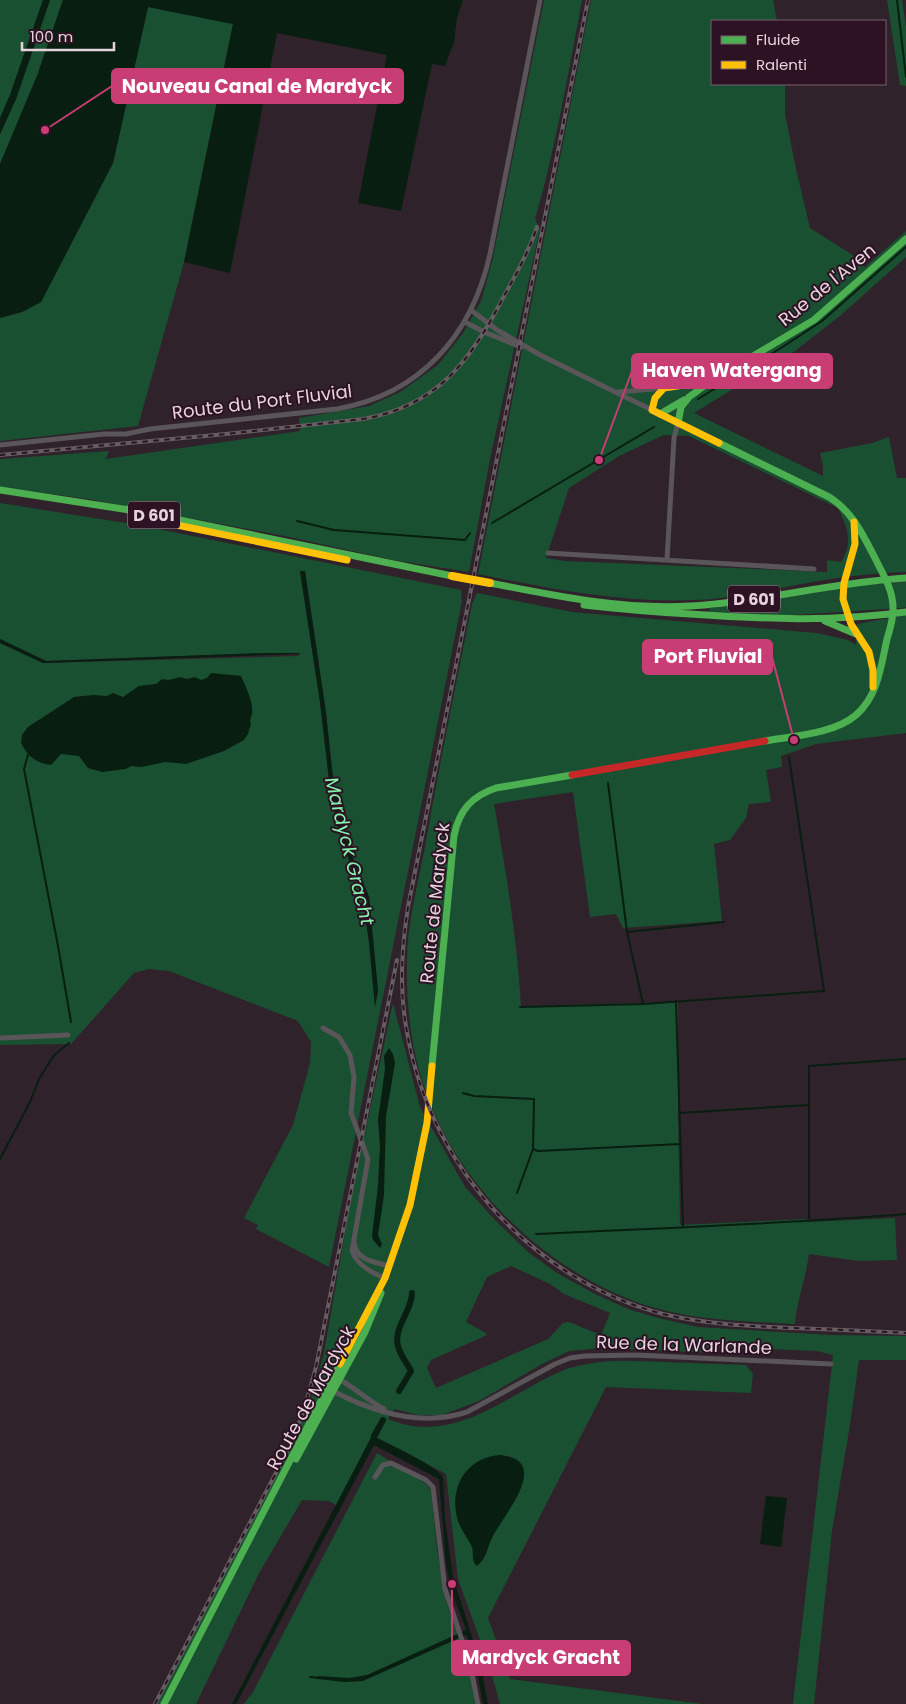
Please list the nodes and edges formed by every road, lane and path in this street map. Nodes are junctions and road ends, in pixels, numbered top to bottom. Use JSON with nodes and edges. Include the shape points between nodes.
{"nodes":[{"id":1,"x":540,"y":0,"type":"edge"},
{"id":2,"x":906,"y":239,"type":"edge"},
{"id":3,"x":471,"y":310,"type":"junction"},
{"id":4,"x":465,"y":322,"type":"junction"},
{"id":5,"x":542,"y":356,"type":"junction"},
{"id":6,"x":712,"y":381,"type":"junction"},
{"id":7,"x":664,"y":388,"type":"junction"},
{"id":8,"x":616,"y":392,"type":"junction"},
{"id":9,"x":689,"y":397,"type":"junction"},
{"id":10,"x":656,"y":412,"type":"junction"},
{"id":11,"x":678,"y":423,"type":"junction"},
{"id":12,"x":0,"y":445,"type":"edge"},
{"id":13,"x":0,"y":490,"type":"edge"},
{"id":14,"x":0,"y":495,"type":"edge"},
{"id":15,"x":854,"y":520,"type":"junction"},
{"id":16,"x":548,"y":553,"type":"dead end"},
{"id":17,"x":667,"y":560,"type":"junction"},
{"id":18,"x":814,"y":569,"type":"dead end"},
{"id":19,"x":451,"y":578,"type":"junction"},
{"id":20,"x":906,"y":578,"type":"edge"},
{"id":21,"x":886,"y":579,"type":"junction"},
{"id":22,"x":844,"y":583,"type":"junction"},
{"id":23,"x":490,"y":586,"type":"junction"},
{"id":24,"x":906,"y":612,"type":"edge"},
{"id":25,"x":893,"y":614,"type":"junction"},
{"id":26,"x":848,"y":618,"type":"junction"},
{"id":27,"x":819,"y":619,"type":"junction"},
{"id":28,"x":858,"y":635,"type":"junction"},
{"id":29,"x":872,"y":695,"type":"junction"},
{"id":30,"x":323,"y":1028,"type":"dead end"},
{"id":31,"x":68,"y":1035,"type":"dead end"},
{"id":32,"x":0,"y":1038,"type":"edge"},
{"id":33,"x":354,"y":1238,"type":"junction"},
{"id":34,"x":389,"y":1266,"type":"junction"},
{"id":35,"x":385,"y":1278,"type":"junction"},
{"id":36,"x":831,"y":1364,"type":"dead end"},
{"id":37,"x":337,"y":1378,"type":"junction"},
{"id":38,"x":331,"y":1390,"type":"junction"},
{"id":39,"x":401,"y":1415,"type":"junction"},
{"id":40,"x":375,"y":1477,"type":"dead end"},
{"id":41,"x":164,"y":1704,"type":"edge"},
{"id":42,"x":478,"y":1704,"type":"edge"}],
"edges":[{"from":1,"to":3,"type":"street","name":"Route du Port Fluvial","via":[[488,261]]},
{"from":2,"to":6,"type":"main road","name":"Rue de l'Aven","via":[[814,320]]},
{"from":3,"to":4,"type":"street","name":"Route du Port Fluvial"},
{"from":3,"to":5,"type":"street"},
{"from":4,"to":5,"type":"street"},
{"from":4,"to":12,"type":"street","name":"Route du Port Fluvial","via":[[442,352],[417,375],[390,391],[355,405],[126,434]]},
{"from":5,"to":8,"type":"street"},
{"from":6,"to":7,"type":"main road","name":"Rue de l'Aven"},
{"from":6,"to":9,"type":"main road","name":"Rue de l'Aven"},
{"from":7,"to":8,"type":"street"},
{"from":7,"to":10,"type":"main road","via":[[655,398]]},
{"from":8,"to":10,"type":"street"},
{"from":9,"to":10,"type":"main road","name":"Rue de l'Aven"},
{"from":9,"to":11,"type":"main road","name":"Rue de l'Aven","via":[[680,407]]},
{"from":10,"to":11,"type":"main road","name":"Route de Mardyck"},
{"from":11,"to":15,"type":"main road","name":"Route de Mardyck","via":[[833,499]]},
{"from":11,"to":17,"type":"street","name":"Rue de l'Aven","via":[[674,438]]},
{"from":13,"to":19,"type":"main road","number":"D 601","via":[[136,512]]},
{"from":14,"to":19,"type":"main road","number":"D 601","via":[[119,513]]},
{"from":15,"to":21,"type":"main road","name":"Route de Mardyck"},
{"from":15,"to":22,"type":"main road","via":[[855,544]]},
{"from":16,"to":17,"type":"street"},
{"from":17,"to":18,"type":"street"},
{"from":19,"to":23,"type":"main road","number":"D 601","bridge":true},
{"from":20,"to":21,"type":"main road","number":"D 601"},
{"from":21,"to":22,"type":"main road","number":"D 601"},
{"from":21,"to":25,"type":"main road","name":"Route de Mardyck"},
{"from":22,"to":23,"type":"main road","number":"D 601","via":[[741,601],[675,606],[586,600]]},
{"from":22,"to":26,"type":"main road","via":[[842,599]]},
{"from":23,"to":27,"type":"main road","number":"D 601","via":[[564,602],[637,610],[750,619]]},
{"from":24,"to":25,"type":"main road","number":"D 601"},
{"from":25,"to":26,"type":"main road","number":"D 601"},
{"from":25,"to":29,"type":"main road","name":"Route de Mardyck","via":[[880,675]]},
{"from":26,"to":27,"type":"main road","number":"D 601"},
{"from":26,"to":28,"type":"main road"},
{"from":27,"to":28,"type":"main road"},
{"from":28,"to":29,"type":"main road","via":[[871,662],[874,678]]},
{"from":29,"to":34,"type":"main road","name":"Route de Mardyck","via":[[856,715],[830,729],[496,788],[477,795],[466,805],[455,830],[425,1138],[408,1212]]},
{"from":30,"to":33,"type":"street","via":[[339,1036],[350,1055],[354,1077],[351,1112],[368,1159]]},
{"from":31,"to":32,"type":"street"},
{"from":33,"to":34,"type":"street","via":[[360,1256]]},
{"from":33,"to":35,"type":"street","via":[[352,1249],[355,1257],[370,1271]]},
{"from":34,"to":35,"type":"main road","name":"Route de Mardyck"},
{"from":35,"to":37,"type":"main road","name":"Route de Mardyck","via":[[369,1323]]},
{"from":36,"to":39,"type":"street","name":"Rue de la Warlande","via":[[634,1355],[585,1356],[555,1364],[463,1414],[430,1419]]},
{"from":37,"to":38,"type":"main road","name":"Route de Mardyck"},
{"from":37,"to":39,"type":"street","name":"Rue de la Warlande","via":[[371,1401]]},
{"from":38,"to":39,"type":"street","name":"Rue de la Warlande"},
{"from":38,"to":41,"type":"main road","name":"Route de Mardyck"},
{"from":40,"to":42,"type":"street","via":[[383,1465],[391,1462],[432,1485],[443,1578],[470,1664]]}]}
